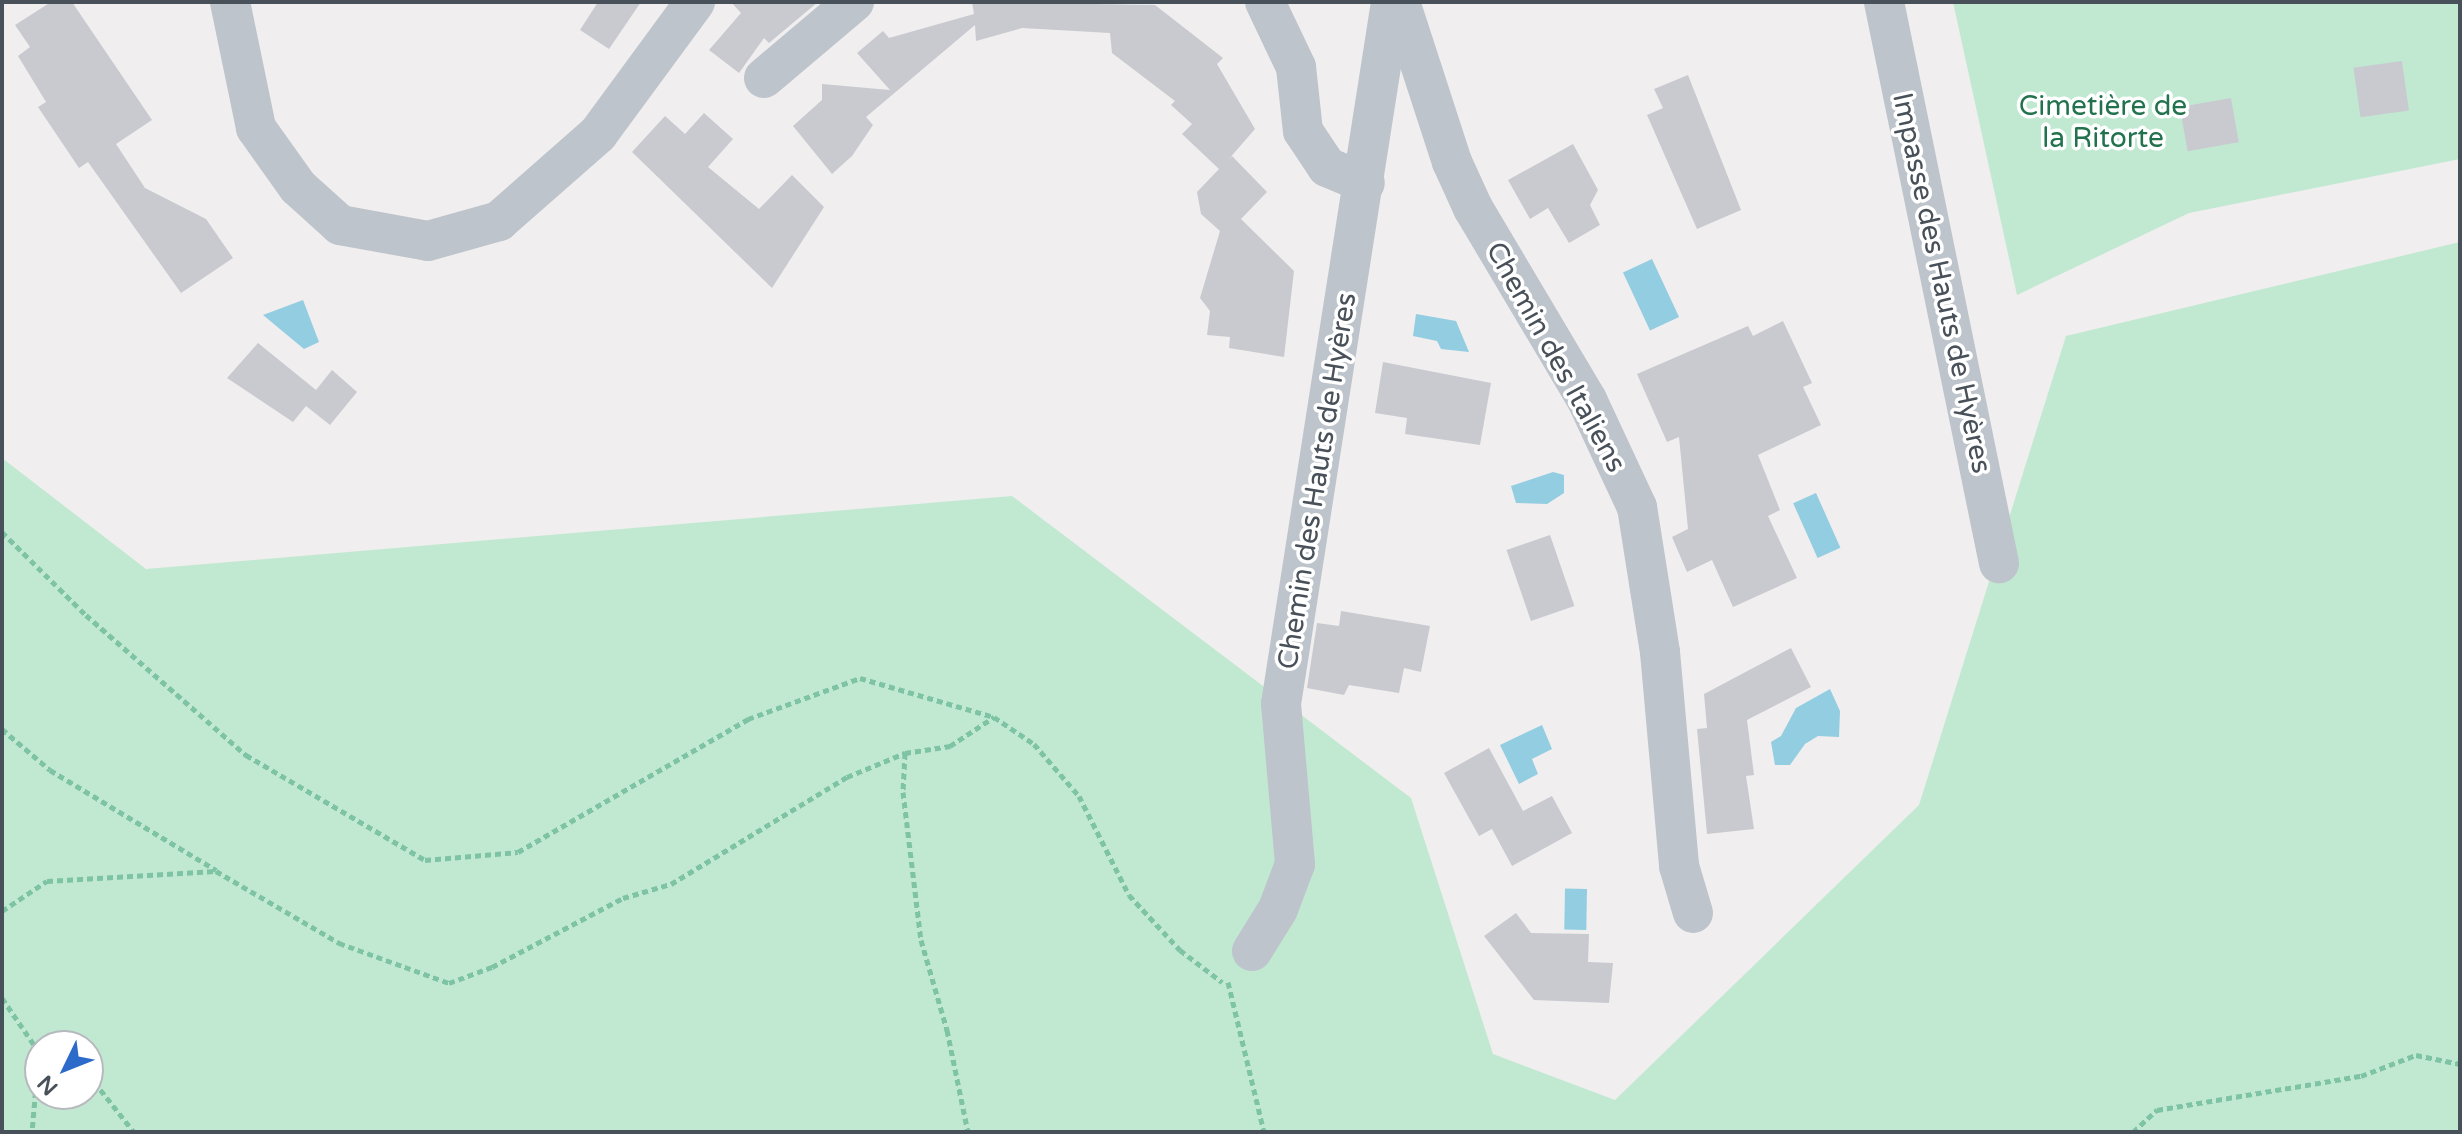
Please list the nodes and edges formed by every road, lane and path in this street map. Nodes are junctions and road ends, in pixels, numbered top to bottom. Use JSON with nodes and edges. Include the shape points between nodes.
{"nodes":[{"id":1,"x":230,"y":2,"type":"edge"},
{"id":2,"x":695,"y":2,"type":"edge"},
{"id":3,"x":854,"y":2,"type":"edge"},
{"id":4,"x":1265,"y":2,"type":"edge"},
{"id":5,"x":1391,"y":2,"type":"edge"},
{"id":6,"x":1400,"y":2,"type":"edge"},
{"id":7,"x":1884,"y":2,"type":"edge"},
{"id":8,"x":764,"y":78,"type":"dead end"},
{"id":9,"x":1365,"y":183,"type":"junction"},
{"id":10,"x":2,"y":532,"type":"edge"},
{"id":11,"x":1999,"y":563,"type":"dead end"},
{"id":12,"x":994,"y":717,"type":"junction"},
{"id":13,"x":2,"y":729,"type":"edge"},
{"id":14,"x":905,"y":753,"type":"junction"},
{"id":15,"x":216,"y":871,"type":"junction"},
{"id":16,"x":2,"y":911,"type":"edge"},
{"id":17,"x":1693,"y":913,"type":"dead end"},
{"id":18,"x":1252,"y":951,"type":"joint"},
{"id":19,"x":1226,"y":985,"type":"junction"},
{"id":20,"x":2,"y":998,"type":"edge"},
{"id":21,"x":25,"y":1030,"type":"edge"},
{"id":22,"x":2460,"y":1064,"type":"edge"},
{"id":23,"x":104,"y":1094,"type":"edge"},
{"id":24,"x":34,"y":1110,"type":"edge"},
{"id":25,"x":32,"y":1132,"type":"edge"},
{"id":26,"x":134,"y":1132,"type":"edge"},
{"id":27,"x":968,"y":1132,"type":"edge"},
{"id":28,"x":1264,"y":1132,"type":"edge"},
{"id":29,"x":2133,"y":1132,"type":"edge"}],
"edges":[{"from":1,"to":2,"type":"street","via":[[256,128],[298,187],[340,225],[428,241],[499,221],[598,134]]},
{"from":3,"to":8,"type":"street"},
{"from":4,"to":9,"type":"street","via":[[1296,67],[1303,131],[1327,167]]},
{"from":5,"to":9,"type":"street","name":"Chemin des Hauts de Hyères"},
{"from":6,"to":17,"type":"street","name":"Chemin des Italiens","via":[[1462,185],[1587,400],[1637,507],[1660,652],[1679,866]]},
{"from":7,"to":11,"type":"street","name":"Impasse des Hauts de Hyères"},
{"from":9,"to":18,"type":"street","name":"Chemin des Hauts de Hyères","via":[[1281,704],[1295,864],[1278,909]]},
{"from":10,"to":12,"type":"path","via":[[86,615],[246,755],[425,860],[518,852],[748,719],[860,678]]},
{"from":12,"to":14,"type":"path","via":[[950,746]]},
{"from":12,"to":19,"type":"path","via":[[1034,744],[1079,796],[1129,895],[1180,950]]},
{"from":13,"to":15,"type":"path","via":[[50,770]]},
{"from":14,"to":15,"type":"path","via":[[847,777],[671,884],[623,898],[449,983],[339,943]]},
{"from":14,"to":27,"type":"path","via":[[903,792],[921,940]]},
{"from":15,"to":16,"type":"path","via":[[47,881]]},
{"from":18,"to":19,"type":"path"},
{"from":19,"to":28,"type":"path"},
{"from":20,"to":21,"type":"path"},
{"from":22,"to":29,"type":"path","via":[[2416,1055],[2361,1076],[2157,1110]]},
{"from":23,"to":26,"type":"path"},
{"from":24,"to":25,"type":"path"}]}
